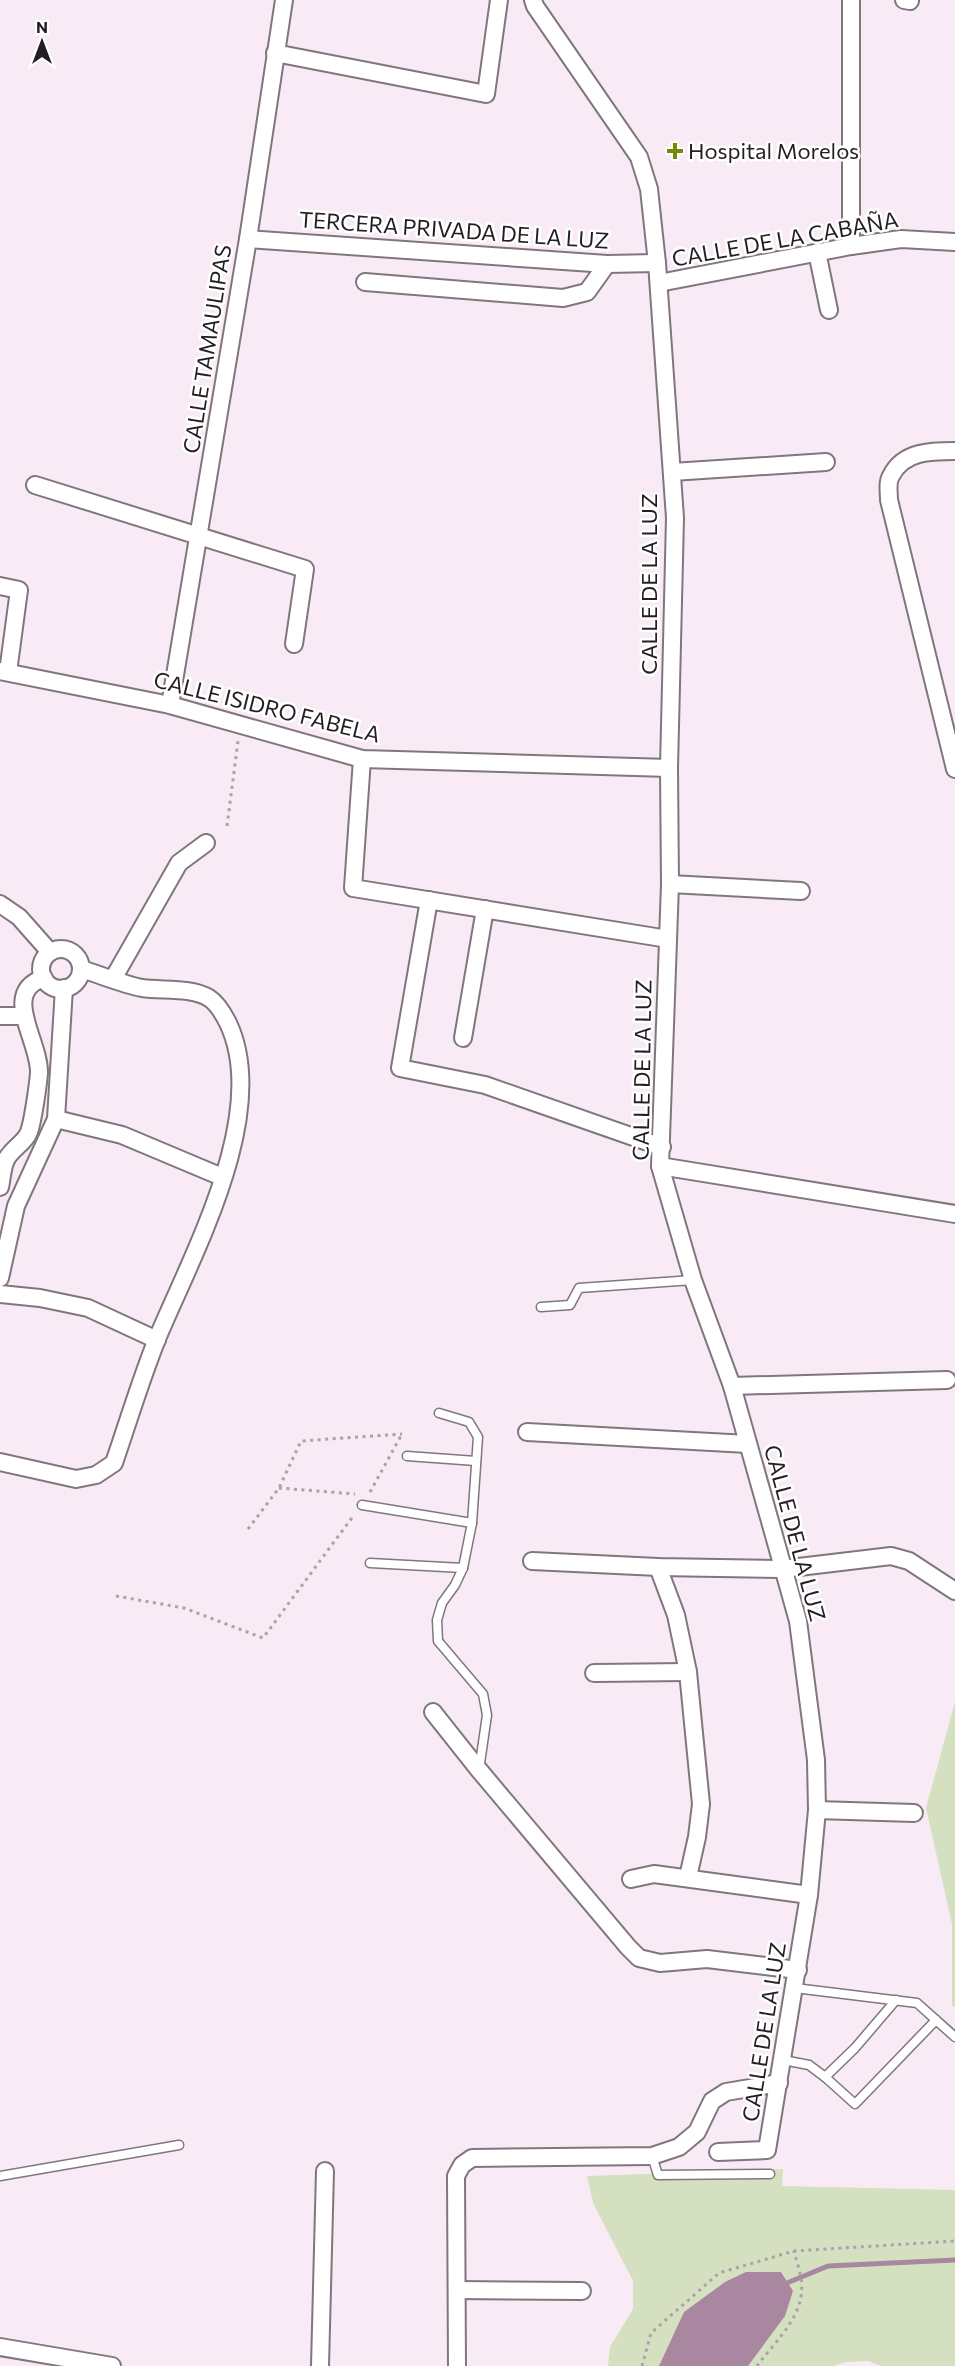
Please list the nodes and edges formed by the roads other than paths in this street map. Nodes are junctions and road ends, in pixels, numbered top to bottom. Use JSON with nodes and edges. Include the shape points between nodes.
{"nodes":[{"id":1,"x":284,"y":0,"type":"edge"},
{"id":2,"x":499,"y":0,"type":"edge"},
{"id":3,"x":533,"y":0,"type":"edge"},
{"id":4,"x":851,"y":0,"type":"edge"},
{"id":5,"x":275,"y":53,"type":"junction"},
{"id":6,"x":248,"y":239,"type":"junction"},
{"id":7,"x":955,"y":242,"type":"edge"},
{"id":8,"x":851,"y":246,"type":"junction"},
{"id":9,"x":817,"y":252,"type":"junction"},
{"id":10,"x":657,"y":263,"type":"junction"},
{"id":11,"x":607,"y":264,"type":"junction"},
{"id":12,"x":365,"y":282,"type":"dead end"},
{"id":13,"x":659,"y":283,"type":"junction"},
{"id":14,"x":829,"y":310,"type":"dead end"},
{"id":15,"x":955,"y":451,"type":"edge"},
{"id":16,"x":826,"y":462,"type":"dead end"},
{"id":17,"x":672,"y":472,"type":"junction"},
{"id":18,"x":34,"y":485,"type":"dead end"},
{"id":19,"x":199,"y":537,"type":"junction"},
{"id":20,"x":0,"y":586,"type":"edge"},
{"id":21,"x":294,"y":644,"type":"dead end"},
{"id":22,"x":4,"y":671,"type":"edge"},
{"id":23,"x":170,"y":705,"type":"junction"},
{"id":24,"x":362,"y":759,"type":"junction"},
{"id":25,"x":669,"y":768,"type":"junction"},
{"id":26,"x":955,"y":769,"type":"edge"},
{"id":27,"x":206,"y":843,"type":"dead end"},
{"id":28,"x":670,"y":884,"type":"junction"},
{"id":29,"x":801,"y":891,"type":"dead end"},
{"id":30,"x":429,"y":900,"type":"junction"},
{"id":31,"x":0,"y":904,"type":"edge"},
{"id":32,"x":485,"y":909,"type":"junction"},
{"id":33,"x":668,"y":939,"type":"junction"},
{"id":34,"x":50,"y":952,"type":"junction"},
{"id":35,"x":81,"y":969,"type":"junction"},
{"id":36,"x":44,"y":978,"type":"junction"},
{"id":37,"x":113,"y":979,"type":"junction"},
{"id":38,"x":64,"y":988,"type":"junction"},
{"id":39,"x":0,"y":1016,"type":"edge"},
{"id":40,"x":21,"y":1016,"type":"junction"},
{"id":41,"x":463,"y":1038,"type":"dead end"},
{"id":42,"x":56,"y":1119,"type":"junction"},
{"id":43,"x":662,"y":1147,"type":"junction"},
{"id":44,"x":3,"y":1160,"type":"edge"},
{"id":45,"x":660,"y":1166,"type":"junction"},
{"id":46,"x":222,"y":1177,"type":"junction"},
{"id":47,"x":0,"y":1187,"type":"edge"},
{"id":48,"x":955,"y":1214,"type":"edge"},
{"id":49,"x":0,"y":1278,"type":"edge"},
{"id":50,"x":693,"y":1280,"type":"junction"},
{"id":51,"x":0,"y":1293,"type":"edge"},
{"id":52,"x":541,"y":1307,"type":"dead end"},
{"id":53,"x":157,"y":1340,"type":"junction"},
{"id":54,"x":947,"y":1380,"type":"dead end"},
{"id":55,"x":732,"y":1386,"type":"junction"},
{"id":56,"x":439,"y":1413,"type":"dead end"},
{"id":57,"x":527,"y":1432,"type":"dead end"},
{"id":58,"x":748,"y":1444,"type":"junction"},
{"id":59,"x":407,"y":1455,"type":"dead end"},
{"id":60,"x":476,"y":1461,"type":"junction"},
{"id":61,"x":0,"y":1462,"type":"edge"},
{"id":62,"x":362,"y":1505,"type":"road end"},
{"id":63,"x":472,"y":1522,"type":"junction"},
{"id":64,"x":532,"y":1561,"type":"dead end"},
{"id":65,"x":370,"y":1563,"type":"dead end"},
{"id":66,"x":658,"y":1567,"type":"junction"},
{"id":67,"x":463,"y":1568,"type":"junction"},
{"id":68,"x":782,"y":1569,"type":"junction"},
{"id":69,"x":955,"y":1591,"type":"edge"},
{"id":70,"x":688,"y":1672,"type":"junction"},
{"id":71,"x":594,"y":1673,"type":"dead end"},
{"id":72,"x":433,"y":1712,"type":"dead end"},
{"id":73,"x":479,"y":1770,"type":"junction"},
{"id":74,"x":817,"y":1810,"type":"junction"},
{"id":75,"x":914,"y":1813,"type":"dead end"},
{"id":76,"x":688,"y":1877,"type":"junction"},
{"id":77,"x":631,"y":1879,"type":"dead end"},
{"id":78,"x":809,"y":1895,"type":"junction"},
{"id":79,"x":798,"y":1970,"type":"junction"},
{"id":80,"x":795,"y":1988,"type":"junction"},
{"id":81,"x":896,"y":2000,"type":"junction"},
{"id":82,"x":936,"y":2020,"type":"junction"},
{"id":83,"x":955,"y":2037,"type":"edge"},
{"id":84,"x":783,"y":2060,"type":"junction"},
{"id":85,"x":825,"y":2076,"type":"junction"},
{"id":86,"x":779,"y":2083,"type":"junction"},
{"id":87,"x":179,"y":2145,"type":"dead end"},
{"id":88,"x":718,"y":2152,"type":"dead end"},
{"id":89,"x":652,"y":2156,"type":"junction"},
{"id":90,"x":325,"y":2171,"type":"dead end"},
{"id":91,"x":770,"y":2174,"type":"dead end"},
{"id":92,"x":0,"y":2176,"type":"edge"},
{"id":93,"x":457,"y":2290,"type":"junction"},
{"id":94,"x":582,"y":2291,"type":"dead end"},
{"id":95,"x":8,"y":2347,"type":"edge"},
{"id":96,"x":34,"y":2366,"type":"edge"},
{"id":97,"x":112,"y":2366,"type":"edge"},
{"id":98,"x":320,"y":2366,"type":"edge"},
{"id":99,"x":457,"y":2366,"type":"edge"}],
"edges":[{"from":1,"to":5,"type":"street","name":"CALLE TAMAULIPAS"},
{"from":2,"to":5,"type":"street","via":[[486,94]]},
{"from":3,"to":10,"type":"street","name":"CALLE DE LA LUZ","via":[[639,157],[649,189]]},
{"from":4,"to":8,"type":"street"},
{"from":5,"to":6,"type":"street","name":"CALLE TAMAULIPAS"},
{"from":6,"to":11,"type":"street","name":"TERCERA PRIVADA DE LA LUZ"},
{"from":6,"to":19,"type":"street","name":"CALLE TAMAULIPAS"},
{"from":7,"to":8,"type":"street","name":"CALLE DE LA CABAÑA","via":[[901,239]]},
{"from":8,"to":9,"type":"street","name":"CALLE DE LA CABAÑA"},
{"from":9,"to":13,"type":"street","name":"CALLE DE LA CABAÑA"},
{"from":9,"to":14,"type":"street"},
{"from":10,"to":11,"type":"street","name":"TERCERA PRIVADA DE LA LUZ"},
{"from":10,"to":13,"type":"street","name":"CALLE DE LA LUZ"},
{"from":11,"to":12,"type":"street","via":[[586,292],[563,298]]},
{"from":13,"to":17,"type":"street","name":"CALLE DE LA LUZ"},
{"from":15,"to":26,"type":"street","via":[[926,451],[904,459],[890,477],[889,500]]},
{"from":16,"to":17,"type":"street"},
{"from":17,"to":25,"type":"street","name":"CALLE DE LA LUZ","via":[[675,518]]},
{"from":18,"to":19,"type":"street"},
{"from":19,"to":21,"type":"street","via":[[305,569]]},
{"from":19,"to":23,"type":"street","name":"CALLE TAMAULIPAS"},
{"from":20,"to":22,"type":"street","via":[[18,590]]},
{"from":22,"to":23,"type":"street","name":"CALLE ISIDRO FABELA"},
{"from":23,"to":24,"type":"street","name":"CALLE ISIDRO FABELA"},
{"from":24,"to":25,"type":"street","name":"CALLE ISIDRO FABELA"},
{"from":24,"to":30,"type":"street","via":[[353,888]]},
{"from":25,"to":28,"type":"street","name":"CALLE DE LA LUZ"},
{"from":27,"to":37,"type":"street","via":[[179,863]]},
{"from":28,"to":29,"type":"street"},
{"from":28,"to":33,"type":"street","name":"CALLE DE LA LUZ"},
{"from":30,"to":32,"type":"street"},
{"from":30,"to":43,"type":"street","via":[[400,1068],[485,1085]]},
{"from":31,"to":34,"type":"street","via":[[18,916]]},
{"from":32,"to":33,"type":"street"},
{"from":32,"to":41,"type":"street"},
{"from":33,"to":43,"type":"street","name":"CALLE DE LA LUZ"},
{"from":34,"to":35,"type":"street","via":[[72,952]]},
{"from":34,"to":36,"type":"street","via":[[42,964]]},
{"from":35,"to":37,"type":"street"},
{"from":35,"to":38,"type":"street","via":[[77,981]]},
{"from":36,"to":38,"type":"street"},
{"from":36,"to":40,"type":"street","via":[[24,989]]},
{"from":37,"to":46,"type":"street","via":[[140,987],[195,993],[210,998],[224,1015],[235,1039],[241,1075],[231,1153]]},
{"from":38,"to":42,"type":"street"},
{"from":39,"to":40,"type":"street"},
{"from":40,"to":44,"type":"street","via":[[36,1052],[39,1072],[29,1133]]},
{"from":42,"to":46,"type":"street","via":[[122,1135]]},
{"from":42,"to":49,"type":"street","via":[[16,1206]]},
{"from":43,"to":45,"type":"street","name":"CALLE DE LA LUZ"},
{"from":44,"to":47,"type":"street"},
{"from":45,"to":48,"type":"street"},
{"from":45,"to":50,"type":"street","name":"CALLE DE LA LUZ"},
{"from":46,"to":53,"type":"street","via":[[204,1233]]},
{"from":50,"to":52,"type":"lane","via":[[579,1288],[570,1305]]},
{"from":50,"to":55,"type":"street","name":"CALLE DE LA LUZ"},
{"from":51,"to":53,"type":"street","via":[[88,1308]]},
{"from":53,"to":61,"type":"street","via":[[114,1464],[96,1475],[76,1479]]},
{"from":54,"to":55,"type":"street"},
{"from":55,"to":58,"type":"street","name":"CALLE DE LA LUZ"},
{"from":56,"to":60,"type":"lane","via":[[469,1422],[475,1429]]},
{"from":57,"to":58,"type":"street"},
{"from":58,"to":68,"type":"street","name":"CALLE DE LA LUZ"},
{"from":59,"to":60,"type":"lane"},
{"from":60,"to":63,"type":"lane"},
{"from":62,"to":63,"type":"lane"},
{"from":63,"to":67,"type":"lane"},
{"from":64,"to":66,"type":"street"},
{"from":65,"to":67,"type":"lane"},
{"from":66,"to":68,"type":"street"},
{"from":66,"to":70,"type":"street","via":[[676,1615]]},
{"from":67,"to":73,"type":"lane","via":[[442,1603],[437,1620],[438,1641],[483,1694],[486,1715]]},
{"from":68,"to":69,"type":"street","via":[[891,1556],[909,1561]]},
{"from":68,"to":74,"type":"street","name":"CALLE DE LA LUZ","via":[[798,1621],[816,1760]]},
{"from":70,"to":71,"type":"street"},
{"from":70,"to":76,"type":"street","via":[[701,1804]]},
{"from":72,"to":73,"type":"street"},
{"from":73,"to":79,"type":"street","via":[[639,1958],[660,1963],[707,1959]]},
{"from":74,"to":75,"type":"street"},
{"from":74,"to":78,"type":"street","name":"CALLE DE LA LUZ"},
{"from":76,"to":77,"type":"street","via":[[654,1874]]},
{"from":76,"to":78,"type":"street"},
{"from":78,"to":79,"type":"street","name":"CALLE DE LA LUZ"},
{"from":79,"to":80,"type":"street","name":"CALLE DE LA LUZ"},
{"from":80,"to":81,"type":"lane"},
{"from":80,"to":84,"type":"street","name":"CALLE DE LA LUZ"},
{"from":81,"to":82,"type":"lane","via":[[917,2003]]},
{"from":81,"to":85,"type":"lane"},
{"from":82,"to":83,"type":"lane"},
{"from":82,"to":85,"type":"lane","via":[[855,2104]]},
{"from":84,"to":85,"type":"lane","via":[[809,2065]]},
{"from":84,"to":86,"type":"street","name":"CALLE DE LA LUZ"},
{"from":86,"to":88,"type":"street","name":"CALLE DE LA LUZ","via":[[767,2150]]},
{"from":86,"to":89,"type":"street","via":[[726,2092],[712,2101],[697,2132],[679,2147]]},
{"from":87,"to":92,"type":"lane"},
{"from":89,"to":91,"type":"lane","via":[[658,2175]]},
{"from":89,"to":93,"type":"street","via":[[472,2158],[456,2176]]},
{"from":90,"to":98,"type":"street"},
{"from":93,"to":94,"type":"street"},
{"from":93,"to":99,"type":"street"},
{"from":95,"to":96,"type":"street"},
{"from":95,"to":97,"type":"street"}]}
